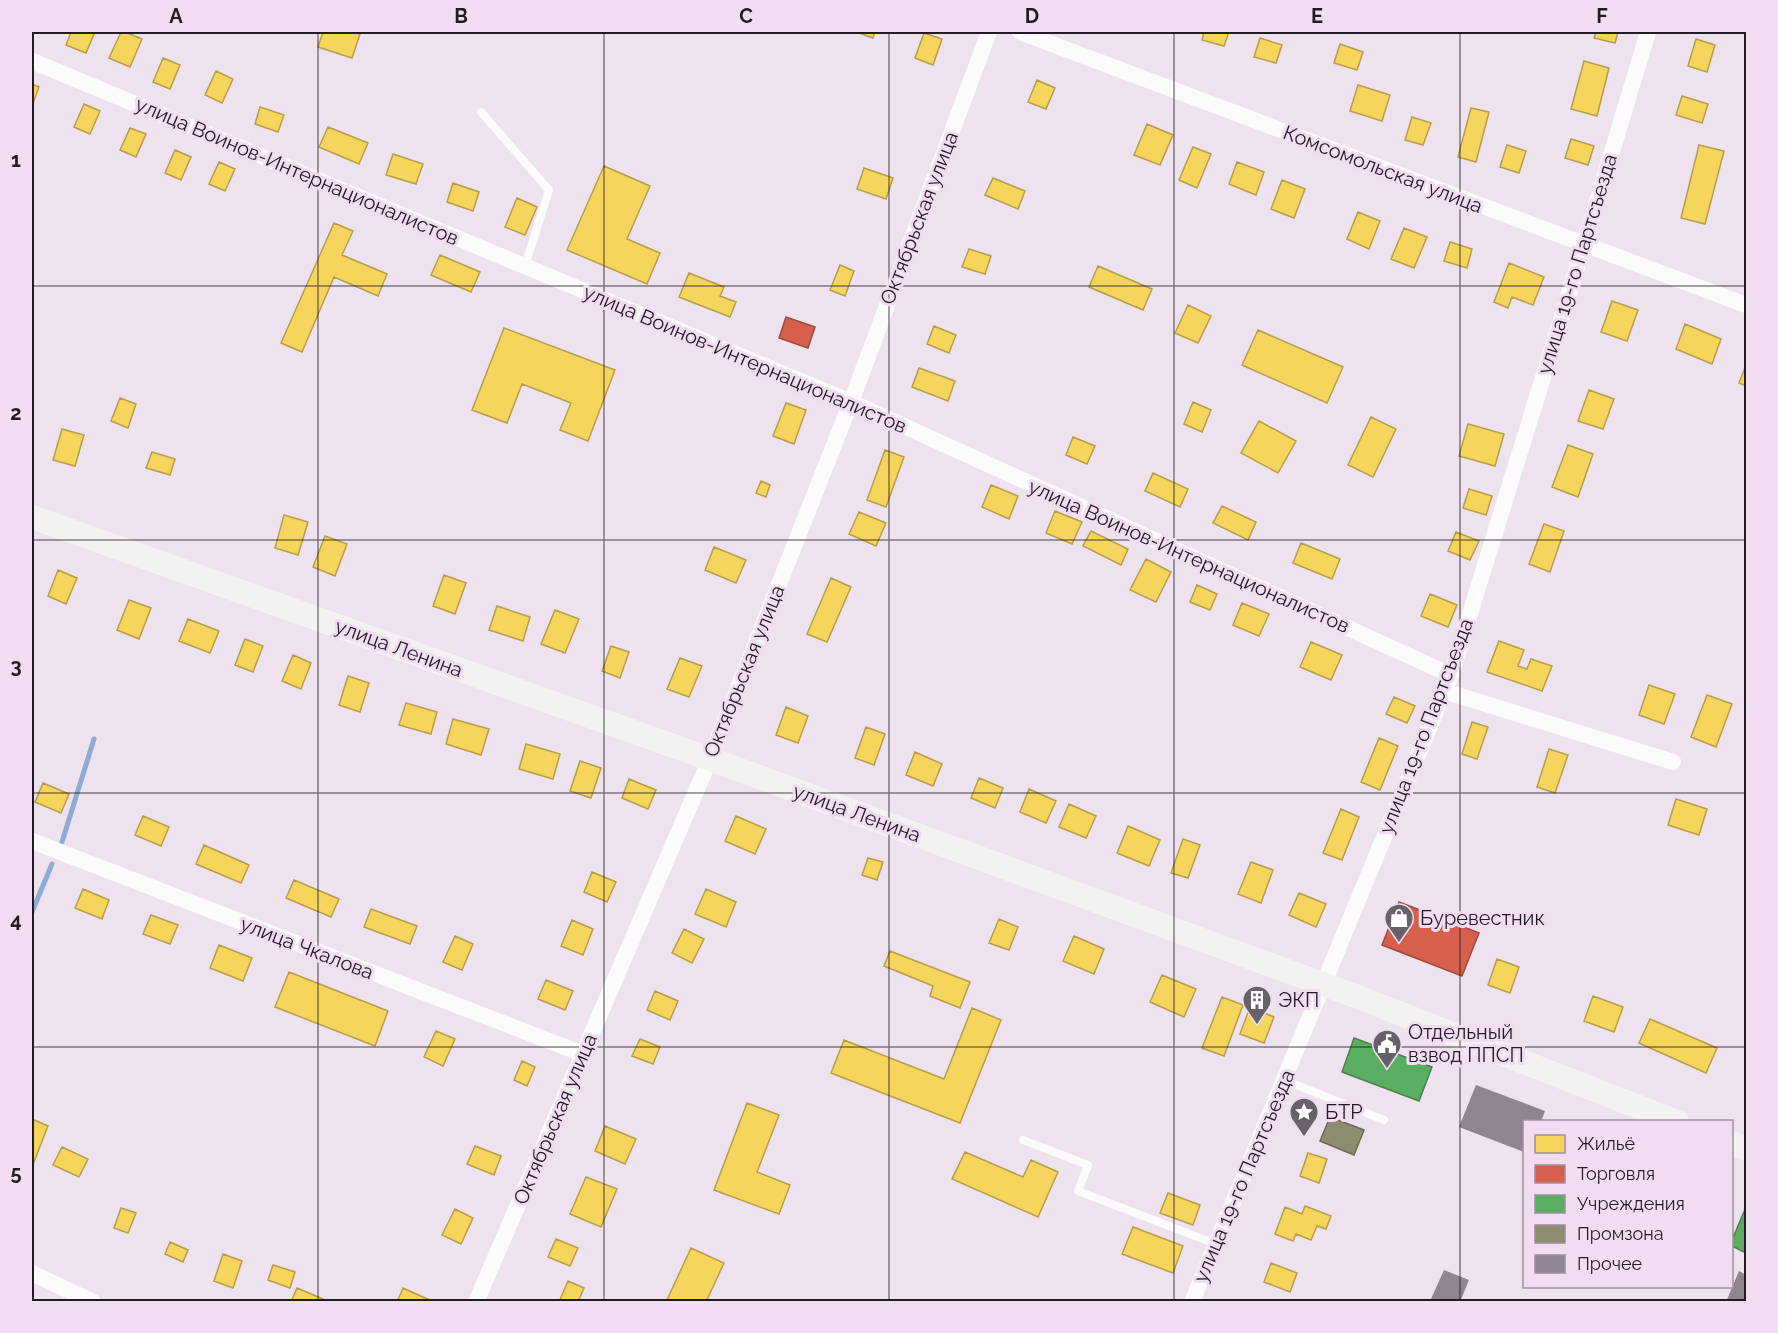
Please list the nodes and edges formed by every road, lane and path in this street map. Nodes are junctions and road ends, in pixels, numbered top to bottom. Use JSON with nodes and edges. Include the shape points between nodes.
{"nodes":[{"id":1,"x":989,"y":32,"type":"edge"},
{"id":2,"x":1020,"y":32,"type":"edge"},
{"id":3,"x":1648,"y":32,"type":"edge"},
{"id":4,"x":32,"y":61,"type":"edge"},
{"id":5,"x":481,"y":112,"type":"dead end"},
{"id":6,"x":1584,"y":245,"type":"junction"},
{"id":7,"x":525,"y":266,"type":"junction"},
{"id":8,"x":1746,"y":305,"type":"edge"},
{"id":9,"x":851,"y":402,"type":"junction"},
{"id":10,"x":32,"y":518,"type":"edge"},
{"id":11,"x":1451,"y":675,"type":"junction"},
{"id":12,"x":1444,"y":691,"type":"junction"},
{"id":13,"x":710,"y":759,"type":"junction"},
{"id":14,"x":1673,"y":762,"type":"dead end"},
{"id":15,"x":32,"y":842,"type":"edge"},
{"id":16,"x":1324,"y":984,"type":"junction"},
{"id":17,"x":583,"y":1054,"type":"junction"},
{"id":18,"x":1284,"y":1080,"type":"junction"},
{"id":19,"x":1384,"y":1120,"type":"dead end"},
{"id":20,"x":1672,"y":1120,"type":"edge"},
{"id":21,"x":1023,"y":1140,"type":"dead end"},
{"id":22,"x":1216,"y":1244,"type":"junction"},
{"id":23,"x":32,"y":1273,"type":"edge"},
{"id":24,"x":93,"y":1302,"type":"edge"},
{"id":25,"x":476,"y":1302,"type":"edge"},
{"id":26,"x":1192,"y":1302,"type":"edge"}],
"edges":[{"from":1,"to":9,"type":"street","name":"Октябрьская улица"},
{"from":2,"to":6,"type":"street","name":"Комсомольская улица"},
{"from":3,"to":6,"type":"street","name":"улица 19-го Партсъезда"},
{"from":4,"to":7,"type":"street","name":"улица Воинов-Интернационалистов"},
{"from":5,"to":7,"type":"lane","via":[[549,190]]},
{"from":6,"to":8,"type":"street","name":"Комсомольская улица"},
{"from":6,"to":11,"type":"street","name":"улица 19-го Партсъезда"},
{"from":7,"to":9,"type":"street","name":"улица Воинов-Интернационалистов"},
{"from":9,"to":11,"type":"street","name":"улица Воинов-Интернационалистов"},
{"from":9,"to":13,"type":"street","name":"Октябрьская улица"},
{"from":10,"to":13,"type":"main road","name":"улица Ленина"},
{"from":11,"to":12,"type":"street","name":"улица 19-го Партсъезда"},
{"from":12,"to":14,"type":"street"},
{"from":12,"to":16,"type":"street","name":"улица 19-го Партсъезда"},
{"from":13,"to":16,"type":"main road","name":"улица Ленина"},
{"from":13,"to":17,"type":"street","name":"Октябрьская улица"},
{"from":15,"to":17,"type":"street","name":"улица Чкалова"},
{"from":16,"to":18,"type":"street","name":"улица 19-го Партсъезда"},
{"from":16,"to":20,"type":"main road","name":"улица Ленина"},
{"from":17,"to":25,"type":"street","name":"Октябрьская улица"},
{"from":18,"to":19,"type":"lane"},
{"from":18,"to":22,"type":"street","name":"улица 19-го Партсъезда"},
{"from":21,"to":22,"type":"lane","via":[[1088,1165],[1078,1191]]},
{"from":22,"to":26,"type":"street","name":"улица 19-го Партсъезда"},
{"from":23,"to":24,"type":"street"}]}
